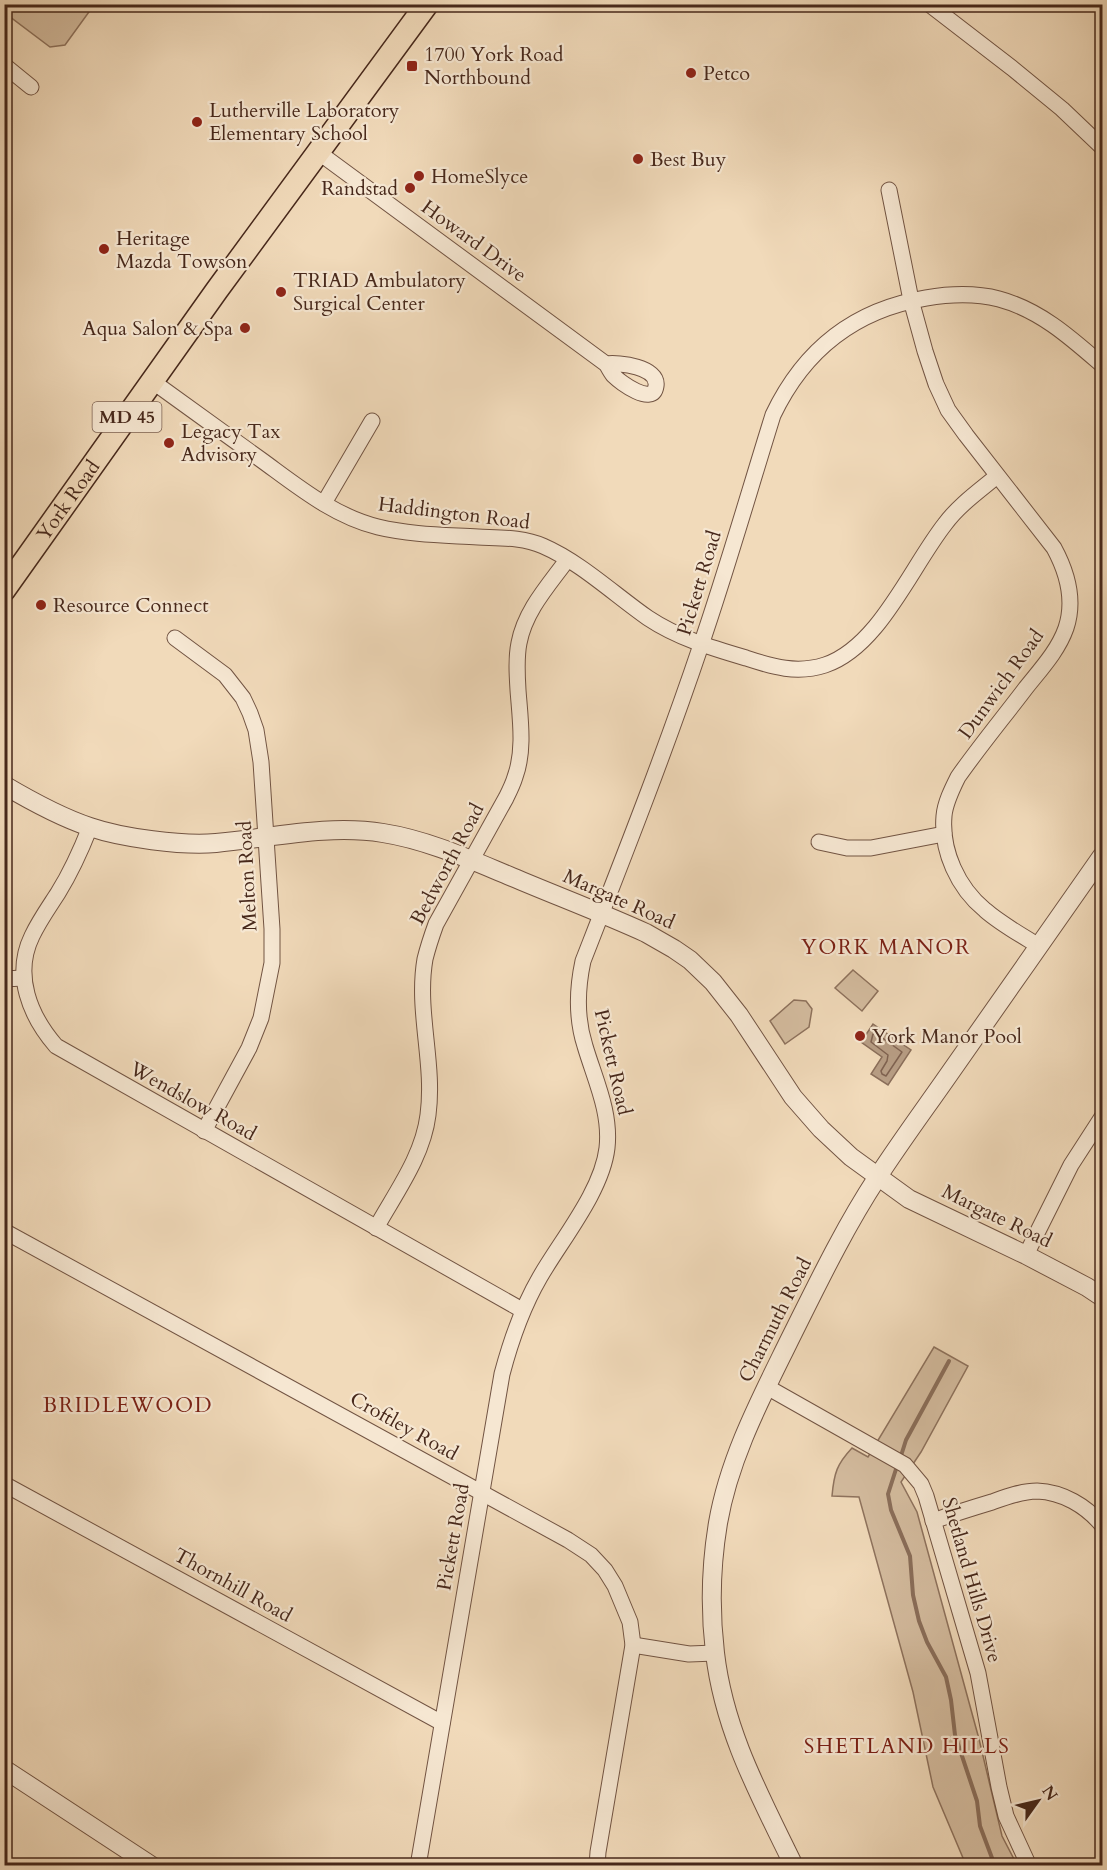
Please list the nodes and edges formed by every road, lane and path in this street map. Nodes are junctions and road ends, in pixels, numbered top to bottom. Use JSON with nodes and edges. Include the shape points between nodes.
{"nodes":[{"id":1,"x":427,"y":4,"type":"edge"},
{"id":2,"x":929,"y":4,"type":"edge"},
{"id":3,"x":4,"y":65,"type":"edge"},
{"id":4,"x":31,"y":87,"type":"dead end"},
{"id":5,"x":1102,"y":147,"type":"edge"},
{"id":6,"x":318,"y":152,"type":"junction"},
{"id":7,"x":889,"y":190,"type":"dead end"},
{"id":8,"x":911,"y":300,"type":"junction"},
{"id":9,"x":606,"y":364,"type":"dead end"},
{"id":10,"x":1102,"y":365,"type":"edge"},
{"id":11,"x":152,"y":381,"type":"junction"},
{"id":12,"x":372,"y":421,"type":"dead end"},
{"id":13,"x":997,"y":476,"type":"junction"},
{"id":14,"x":324,"y":503,"type":"junction"},
{"id":15,"x":567,"y":560,"type":"junction"},
{"id":16,"x":4,"y":590,"type":"edge"},
{"id":17,"x":175,"y":638,"type":"dead end"},
{"id":18,"x":702,"y":644,"type":"junction"},
{"id":19,"x":4,"y":785,"type":"edge"},
{"id":20,"x":90,"y":827,"type":"junction"},
{"id":21,"x":944,"y":834,"type":"junction"},
{"id":22,"x":266,"y":838,"type":"junction"},
{"id":23,"x":819,"y":842,"type":"dead end"},
{"id":24,"x":1102,"y":856,"type":"edge"},
{"id":25,"x":472,"y":861,"type":"junction"},
{"id":26,"x":601,"y":914,"type":"junction"},
{"id":27,"x":1039,"y":946,"type":"junction"},
{"id":28,"x":4,"y":978,"type":"edge"},
{"id":29,"x":23,"y":978,"type":"junction"},
{"id":30,"x":1102,"y":1117,"type":"edge"},
{"id":31,"x":204,"y":1131,"type":"junction"},
{"id":32,"x":877,"y":1177,"type":"junction"},
{"id":33,"x":376,"y":1228,"type":"junction"},
{"id":34,"x":4,"y":1231,"type":"edge"},
{"id":35,"x":1026,"y":1255,"type":"junction"},
{"id":36,"x":1102,"y":1297,"type":"edge"},
{"id":37,"x":522,"y":1310,"type":"junction"},
{"id":38,"x":766,"y":1387,"type":"junction"},
{"id":39,"x":4,"y":1484,"type":"edge"},
{"id":40,"x":482,"y":1493,"type":"junction"},
{"id":41,"x":933,"y":1521,"type":"junction"},
{"id":42,"x":1102,"y":1525,"type":"edge"},
{"id":43,"x":633,"y":1645,"type":"junction"},
{"id":44,"x":715,"y":1653,"type":"junction"},
{"id":45,"x":442,"y":1723,"type":"junction"},
{"id":46,"x":4,"y":1769,"type":"edge"},
{"id":47,"x":152,"y":1866,"type":"edge"},
{"id":48,"x":418,"y":1866,"type":"edge"},
{"id":49,"x":597,"y":1866,"type":"edge"},
{"id":50,"x":794,"y":1866,"type":"edge"},
{"id":51,"x":1029,"y":1866,"type":"edge"}],
"edges":[{"from":1,"to":6,"type":"main road","name":"York Road","number":"MD 45"},
{"from":2,"to":5,"type":"street","via":[[1012,68]]},
{"from":3,"to":4,"type":"street"},
{"from":6,"to":9,"type":"street","name":"Howard Drive"},
{"from":6,"to":11,"type":"main road","name":"York Road","number":"MD 45"},
{"from":7,"to":8,"type":"street","name":"Dunwich Road"},
{"from":8,"to":10,"type":"street","name":"Pickett Road","via":[[943,295],[998,299],[1062,330]]},
{"from":8,"to":13,"type":"street","name":"Dunwich Road","via":[[936,384],[948,410]]},
{"from":8,"to":18,"type":"street","name":"Pickett Road","via":[[884,308],[836,334],[802,367],[783,394],[773,415]]},
{"from":11,"to":14,"type":"street","name":"Haddington Road"},
{"from":11,"to":16,"type":"main road","name":"York Road","number":"MD 45"},
{"from":12,"to":14,"type":"street"},
{"from":13,"to":18,"type":"street","name":"Haddington Road","via":[[946,521],[882,618],[846,655],[805,670],[779,668]]},
{"from":13,"to":21,"type":"street","name":"Dunwich Road","via":[[1054,548],[1063,564],[1070,605],[1066,627],[1055,651],[958,777],[944,815]]},
{"from":14,"to":15,"type":"street","name":"Haddington Road","via":[[356,519],[392,530],[525,540]]},
{"from":15,"to":18,"type":"street","name":"Haddington Road","via":[[649,619]]},
{"from":15,"to":25,"type":"street","name":"Bedworth Road","via":[[523,627],[517,665],[521,739],[517,769]]},
{"from":17,"to":22,"type":"street","name":"Melton Road","via":[[225,675],[250,713],[259,746]]},
{"from":18,"to":26,"type":"street","name":"Pickett Road"},
{"from":19,"to":20,"type":"street","name":"Margate Road"},
{"from":20,"to":22,"type":"street","name":"Margate Road","via":[[165,841],[213,843]]},
{"from":20,"to":29,"type":"street","name":"Wendslow Road","via":[[77,860],[30,939]]},
{"from":21,"to":23,"type":"street","via":[[871,848]]},
{"from":21,"to":27,"type":"street","name":"Dunwich Road","via":[[963,887],[986,912]]},
{"from":22,"to":25,"type":"street","name":"Margate Road","via":[[345,830],[383,833],[423,842]]},
{"from":22,"to":31,"type":"street","name":"Melton Road","via":[[272,929],[267,991],[249,1048]]},
{"from":24,"to":27,"type":"street","name":"Charmuth Road"},
{"from":25,"to":26,"type":"street","name":"Margate Road"},
{"from":25,"to":33,"type":"street","name":"Bedworth Road","via":[[436,924],[425,959],[429,1103],[424,1134]]},
{"from":26,"to":32,"type":"street","name":"Margate Road","via":[[660,940],[702,971],[726,998],[807,1114],[836,1145]]},
{"from":26,"to":37,"type":"street","name":"Pickett Road","via":[[583,961],[578,1010],[584,1045],[606,1117],[605,1155],[599,1178]]},
{"from":27,"to":32,"type":"street","name":"Charmuth Road"},
{"from":28,"to":29,"type":"street"},
{"from":29,"to":31,"type":"street","name":"Wendslow Road","via":[[34,1016],[56,1046]]},
{"from":30,"to":35,"type":"street","via":[[1071,1166]]},
{"from":31,"to":33,"type":"street","name":"Wendslow Road"},
{"from":32,"to":35,"type":"street","name":"Margate Road","via":[[909,1199]]},
{"from":32,"to":38,"type":"street","name":"Charmuth Road"},
{"from":33,"to":37,"type":"street","name":"Wendslow Road"},
{"from":34,"to":40,"type":"street","name":"Croftley Road"},
{"from":35,"to":36,"type":"street","name":"Margate Road"},
{"from":37,"to":40,"type":"street","name":"Pickett Road","via":[[502,1374]]},
{"from":38,"to":41,"type":"street","name":"Shetland Hills Drive","via":[[905,1465],[921,1484]]},
{"from":38,"to":44,"type":"street","name":"Charmuth Road","via":[[729,1477],[718,1522],[712,1606]]},
{"from":39,"to":45,"type":"street","name":"Thornhill Road"},
{"from":40,"to":43,"type":"street","name":"Croftley Road","via":[[591,1555],[605,1570],[625,1607]]},
{"from":40,"to":45,"type":"street","name":"Pickett Road"},
{"from":41,"to":42,"type":"street","via":[[1015,1494],[1037,1491],[1074,1501]]},
{"from":41,"to":51,"type":"street","name":"Shetland Hills Drive","via":[[978,1673],[1006,1816]]},
{"from":43,"to":44,"type":"street","via":[[688,1654]]},
{"from":43,"to":49,"type":"street","name":"Croftley Road"},
{"from":44,"to":50,"type":"street","name":"Charmuth Road","via":[[740,1754]]},
{"from":45,"to":48,"type":"street","name":"Pickett Road"},
{"from":46,"to":47,"type":"street"}]}
